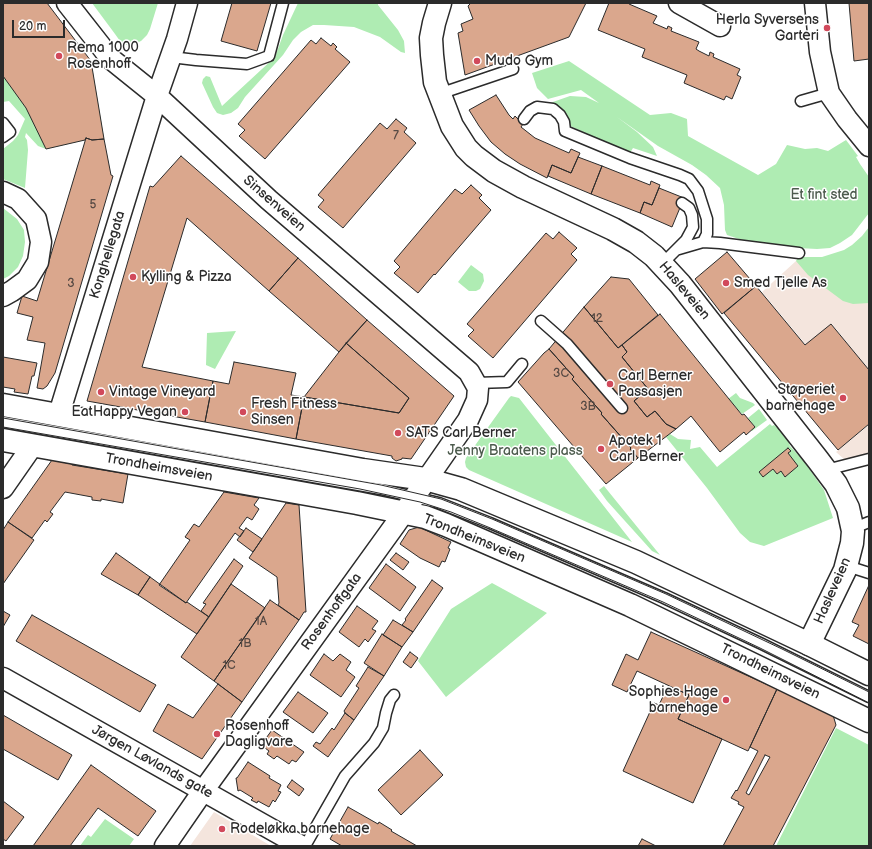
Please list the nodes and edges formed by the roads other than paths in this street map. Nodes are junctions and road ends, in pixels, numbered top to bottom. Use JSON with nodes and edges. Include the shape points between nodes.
{"nodes":[{"id":1,"x":67,"y":3,"type":"edge"},
{"id":2,"x":187,"y":3,"type":"edge"},
{"id":3,"x":283,"y":3,"type":"edge"},
{"id":4,"x":440,"y":3,"type":"edge"},
{"id":5,"x":679,"y":3,"type":"edge"},
{"id":6,"x":814,"y":3,"type":"edge"},
{"id":7,"x":720,"y":26,"type":"dead end"},
{"id":8,"x":171,"y":57,"type":"junction"},
{"id":9,"x":513,"y":69,"type":"dead end"},
{"id":10,"x":829,"y":93,"type":"junction"},
{"id":11,"x":439,"y":94,"type":"junction"},
{"id":12,"x":157,"y":96,"type":"junction"},
{"id":13,"x":801,"y":101,"type":"dead end"},
{"id":14,"x":524,"y":119,"type":"dead end"},
{"id":15,"x":3,"y":123,"type":"edge"},
{"id":16,"x":3,"y":137,"type":"edge"},
{"id":17,"x":869,"y":146,"type":"edge"},
{"id":18,"x":3,"y":192,"type":"edge"},
{"id":19,"x":682,"y":203,"type":"dead end"},
{"id":20,"x":703,"y":242,"type":"junction"},
{"id":21,"x":679,"y":249,"type":"junction"},
{"id":22,"x":799,"y":253,"type":"dead end"},
{"id":23,"x":662,"y":264,"type":"junction"},
{"id":24,"x":3,"y":296,"type":"edge"},
{"id":25,"x":541,"y":321,"type":"dead end"},
{"id":26,"x":522,"y":364,"type":"dead end"},
{"id":27,"x":472,"y":377,"type":"junction"},
{"id":28,"x":3,"y":404,"type":"edge"},
{"id":29,"x":622,"y":408,"type":"dead end"},
{"id":30,"x":59,"y":414,"type":"junction"},
{"id":31,"x":3,"y":422,"type":"edge"},
{"id":32,"x":3,"y":440,"type":"edge"},
{"id":33,"x":33,"y":446,"type":"junction"},
{"id":34,"x":869,"y":459,"type":"edge"},
{"id":35,"x":826,"y":470,"type":"junction"},
{"id":36,"x":3,"y":488,"type":"edge"},
{"id":37,"x":414,"y":496,"type":"junction"},
{"id":38,"x":861,"y":525,"type":"edge"},
{"id":39,"x":846,"y":566,"type":"junction"},
{"id":40,"x":869,"y":573,"type":"edge"},
{"id":41,"x":809,"y":644,"type":"junction"},
{"id":42,"x":869,"y":674,"type":"edge"},
{"id":43,"x":3,"y":678,"type":"edge"},
{"id":44,"x":394,"y":695,"type":"dead end"},
{"id":45,"x":869,"y":697,"type":"edge"},
{"id":46,"x":869,"y":721,"type":"edge"},
{"id":47,"x":203,"y":791,"type":"junction"},
{"id":48,"x":165,"y":846,"type":"edge"},
{"id":49,"x":301,"y":846,"type":"edge"},
{"id":50,"x":305,"y":846,"type":"edge"}],
"edges":[{"from":1,"to":12,"type":"street","name":"Sinsenveien","via":[[111,59]]},
{"from":2,"to":8,"type":"street"},
{"from":3,"to":8,"type":"lane","via":[[269,56],[247,64]]},
{"from":4,"to":11,"type":"main road","name":"Hasleveien","via":[[432,38],[433,68]]},
{"from":5,"to":7,"type":"street"},
{"from":6,"to":10,"type":"street","via":[[820,52]]},
{"from":8,"to":12,"type":"street"},
{"from":9,"to":11,"type":"lane"},
{"from":10,"to":13,"type":"lane"},
{"from":10,"to":17,"type":"street"},
{"from":11,"to":23,"type":"main road","name":"Hasleveien","via":[[460,139],[483,164],[523,187],[613,228],[645,249]]},
{"from":12,"to":27,"type":"street","name":"Sinsenveien","via":[[269,200]]},
{"from":12,"to":30,"type":"street","name":"Konghellegata"},
{"from":14,"to":20,"type":"lane","via":[[530,111],[537,108],[553,109],[564,122],[565,131],[689,179],[698,191],[707,219],[707,234]]},
{"from":15,"to":16,"type":"lane","via":[[10,132]]},
{"from":18,"to":24,"type":"street","via":[[18,199],[36,219],[41,242],[38,262],[27,280]]},
{"from":19,"to":21,"type":"lane","via":[[689,208],[693,222],[690,234]]},
{"from":20,"to":21,"type":"lane"},
{"from":20,"to":22,"type":"lane"},
{"from":21,"to":23,"type":"lane"},
{"from":23,"to":35,"type":"main road","name":"Hasleveien"},
{"from":25,"to":29,"type":"lane","via":[[567,344]]},
{"from":26,"to":27,"type":"lane","via":[[507,382]]},
{"from":27,"to":37,"type":"street","name":"Rosenhoffgata","via":[[478,388],[477,400],[468,420]]},
{"from":28,"to":30,"type":"main road","name":"Trondheimsveien"},
{"from":30,"to":37,"type":"main road","name":"Trondheimsveien","via":[[363,470]]},
{"from":31,"to":37,"type":"lane"},
{"from":32,"to":33,"type":"main road","name":"Trondheimsveien"},
{"from":33,"to":36,"type":"street"},
{"from":33,"to":37,"type":"main road","name":"Trondheimsveien","via":[[350,501]]},
{"from":34,"to":35,"type":"lane"},
{"from":35,"to":38,"type":"main road","name":"Hasleveien"},
{"from":37,"to":41,"type":"main road","name":"Trondheimsveien","via":[[461,489],[636,562]]},
{"from":37,"to":45,"type":"lane","via":[[460,511],[664,598]]},
{"from":37,"to":46,"type":"main road","name":"Trondheimsveien","via":[[425,517],[630,605]]},
{"from":37,"to":47,"type":"street","name":"Rosenhoffgata"},
{"from":38,"to":39,"type":"main road","name":"Hasleveien","via":[[852,543]]},
{"from":39,"to":40,"type":"lane"},
{"from":39,"to":41,"type":"main road","name":"Hasleveien"},
{"from":41,"to":42,"type":"main road","name":"Trondheimsveien"},
{"from":43,"to":47,"type":"street","name":"Jørgen Løvlands gate"},
{"from":44,"to":50,"type":"lane","via":[[390,700],[383,728],[374,743],[345,776]]},
{"from":47,"to":48,"type":"street","name":"Rosenhoffgata"},
{"from":47,"to":49,"type":"street","name":"Jørgen Løvlands gate"}]}
